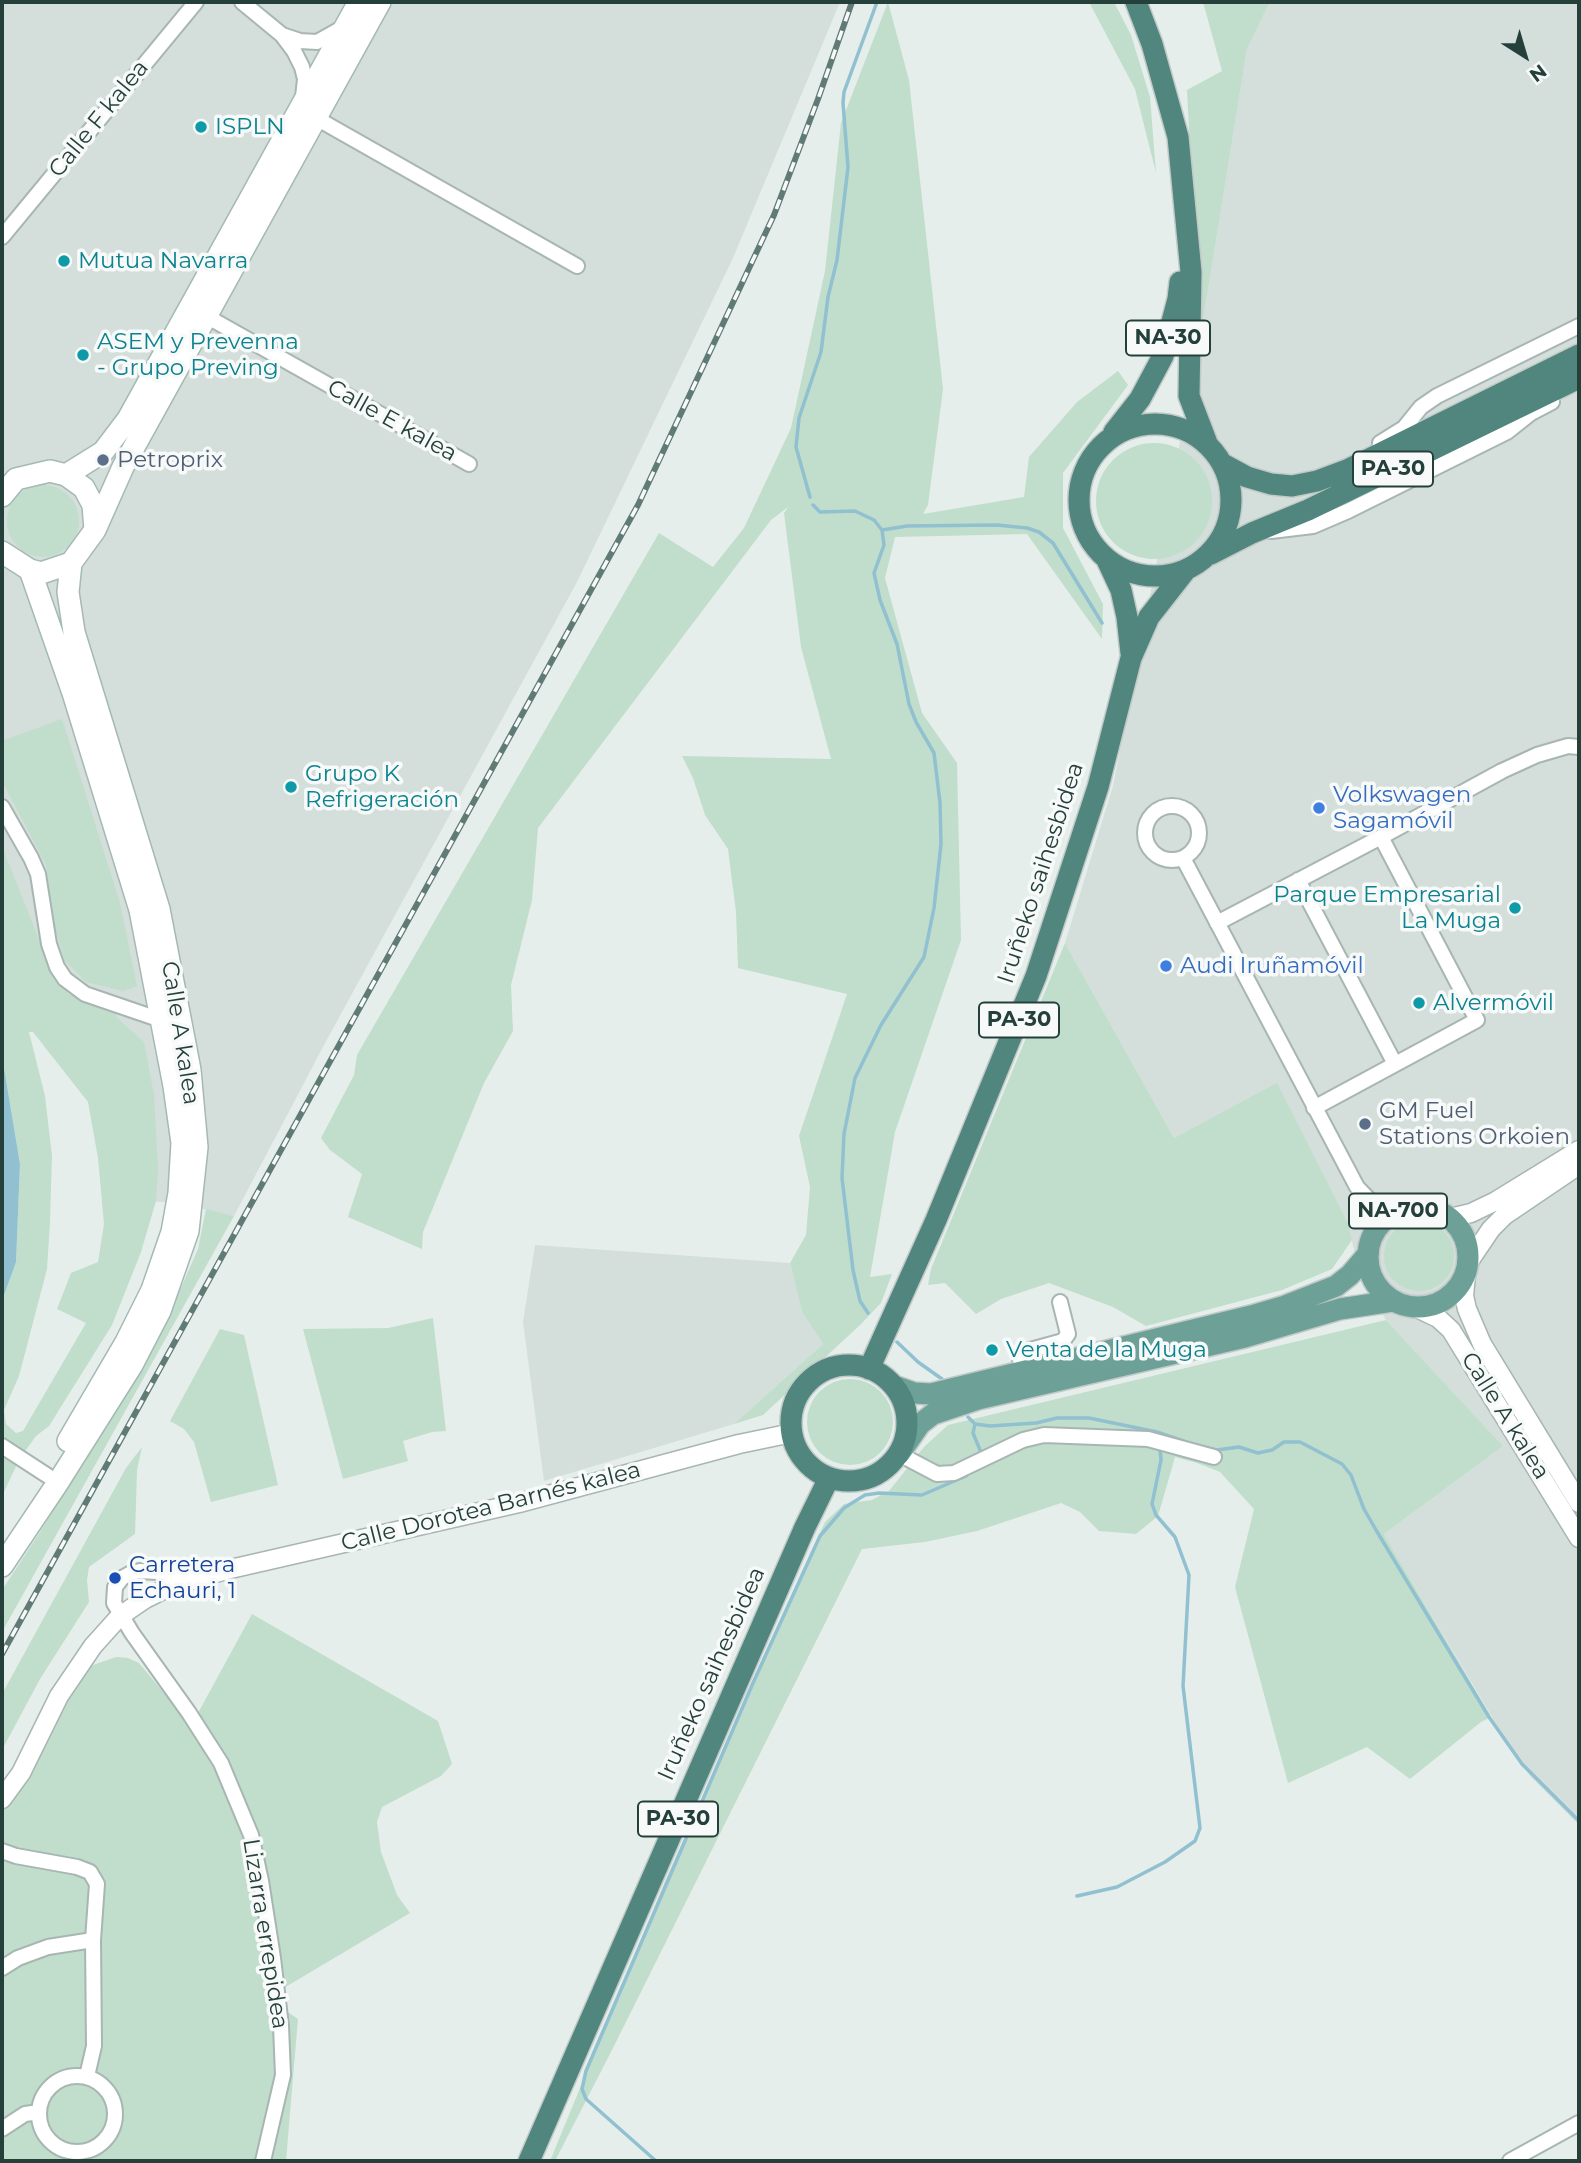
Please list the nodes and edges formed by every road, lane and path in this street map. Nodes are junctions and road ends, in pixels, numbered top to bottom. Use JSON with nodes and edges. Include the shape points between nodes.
{"nodes":[{"id":1,"x":196,"y":2,"type":"edge"},
{"id":2,"x":242,"y":2,"type":"edge"},
{"id":3,"x":359,"y":2,"type":"edge"},
{"id":4,"x":380,"y":2,"type":"edge"},
{"id":5,"x":1136,"y":2,"type":"edge"},
{"id":6,"x":346,"y":25,"type":"junction"},
{"id":7,"x":282,"y":35,"type":"junction"},
{"id":8,"x":309,"y":112,"type":"junction"},
{"id":9,"x":1186,"y":224,"type":"junction"},
{"id":10,"x":2,"y":237,"type":"edge"},
{"id":11,"x":577,"y":266,"type":"dead end"},
{"id":12,"x":206,"y":316,"type":"junction"},
{"id":13,"x":1579,"y":326,"type":"edge"},
{"id":14,"x":1579,"y":355,"type":"edge"},
{"id":15,"x":1576,"y":380,"type":"edge"},
{"id":16,"x":1110,"y":437,"type":"junction"},
{"id":17,"x":1207,"y":443,"type":"junction"},
{"id":18,"x":469,"y":464,"type":"dead end"},
{"id":19,"x":1223,"y":464,"type":"junction"},
{"id":20,"x":1349,"y":469,"type":"junction"},
{"id":21,"x":9,"y":475,"type":"edge"},
{"id":22,"x":66,"y":475,"type":"junction"},
{"id":23,"x":2,"y":496,"type":"edge"},
{"id":24,"x":95,"y":530,"type":"junction"},
{"id":25,"x":2,"y":552,"type":"edge"},
{"id":26,"x":1206,"y":557,"type":"junction"},
{"id":27,"x":1107,"y":561,"type":"junction"},
{"id":28,"x":71,"y":563,"type":"junction"},
{"id":29,"x":30,"y":570,"type":"junction"},
{"id":30,"x":1185,"y":571,"type":"junction"},
{"id":31,"x":1131,"y":658,"type":"junction"},
{"id":32,"x":1579,"y":747,"type":"edge"},
{"id":33,"x":2,"y":807,"type":"edge"},
{"id":34,"x":1381,"y":838,"type":"junction"},
{"id":35,"x":1183,"y":858,"type":"dead end"},
{"id":36,"x":1298,"y":880,"type":"junction"},
{"id":37,"x":1217,"y":923,"type":"junction"},
{"id":38,"x":161,"y":1020,"type":"junction"},
{"id":39,"x":1395,"y":1065,"type":"junction"},
{"id":40,"x":1314,"y":1108,"type":"junction"},
{"id":41,"x":1579,"y":1150,"type":"edge"},
{"id":42,"x":1579,"y":1165,"type":"edge"},
{"id":43,"x":1387,"y":1218,"type":"junction"},
{"id":44,"x":1450,"y":1218,"type":"junction"},
{"id":45,"x":1368,"y":1254,"type":"junction"},
{"id":46,"x":1467,"y":1269,"type":"junction"},
{"id":47,"x":1393,"y":1301,"type":"junction"},
{"id":48,"x":1060,"y":1302,"type":"dead end"},
{"id":49,"x":1417,"y":1308,"type":"junction"},
{"id":50,"x":869,"y":1369,"type":"junction"},
{"id":51,"x":1023,"y":1373,"type":"junction"},
{"id":52,"x":894,"y":1386,"type":"junction"},
{"id":53,"x":792,"y":1433,"type":"junction"},
{"id":54,"x":4,"y":1447,"type":"edge"},
{"id":55,"x":899,"y":1454,"type":"junction"},
{"id":56,"x":1214,"y":1457,"type":"dead end"},
{"id":57,"x":829,"y":1478,"type":"junction"},
{"id":58,"x":53,"y":1480,"type":"junction"},
{"id":59,"x":1579,"y":1503,"type":"edge"},
{"id":60,"x":1579,"y":1538,"type":"edge"},
{"id":61,"x":2,"y":1546,"type":"edge"},
{"id":62,"x":2,"y":1566,"type":"edge"},
{"id":63,"x":190,"y":1580,"type":"junction"},
{"id":64,"x":120,"y":1616,"type":"junction"},
{"id":65,"x":2,"y":1799,"type":"edge"},
{"id":66,"x":2,"y":1851,"type":"edge"},
{"id":67,"x":93,"y":1940,"type":"junction"},
{"id":68,"x":2,"y":1968,"type":"edge"},
{"id":69,"x":87,"y":2077,"type":"junction"},
{"id":70,"x":39,"y":2112,"type":"junction"},
{"id":71,"x":1579,"y":2123,"type":"edge"},
{"id":72,"x":2,"y":2129,"type":"edge"},
{"id":73,"x":75,"y":2157,"type":"edge"},
{"id":74,"x":264,"y":2161,"type":"edge"},
{"id":75,"x":529,"y":2161,"type":"edge"},
{"id":76,"x":1510,"y":2161,"type":"edge"}],
"edges":[{"from":1,"to":10,"type":"street","name":"Calle F kalea"},
{"from":2,"to":7,"type":"street"},
{"from":3,"to":6,"type":"main road"},
{"from":4,"to":8,"type":"main road"},
{"from":5,"to":9,"type":"highway","number":"NA-30","via":[[1178,137]]},
{"from":6,"to":7,"type":"street","via":[[317,42]]},
{"from":6,"to":8,"type":"main road"},
{"from":7,"to":8,"type":"street","via":[[302,67]]},
{"from":8,"to":11,"type":"street"},
{"from":8,"to":12,"type":"main road"},
{"from":8,"to":22,"type":"main road","via":[[128,419],[103,452]]},
{"from":9,"to":16,"type":"highway","number":"NA-30","via":[[1178,299],[1163,356],[1140,399]]},
{"from":9,"to":17,"type":"highway","number":"NA-30","via":[[1191,272],[1189,396]]},
{"from":12,"to":18,"type":"street","name":"Calle E kalea"},
{"from":12,"to":24,"type":"main road","via":[[123,467]]},
{"from":13,"to":20,"type":"street","via":[[1437,397],[1421,407],[1404,428],[1357,456]]},
{"from":14,"to":20,"type":"highway","number":"PA-30"},
{"from":15,"to":26,"type":"highway","number":"PA-30"},
{"from":16,"to":17,"type":"highway","number":"PA-30","via":[[1134,426],[1160,423],[1185,429]]},
{"from":16,"to":27,"type":"highway","number":"PA-30","via":[[1092,456],[1081,479],[1078,505],[1084,530]]},
{"from":17,"to":19,"type":"highway","number":"PA-30"},
{"from":19,"to":20,"type":"highway","number":"PA-30","via":[[1247,477],[1293,486]]},
{"from":19,"to":26,"type":"highway","number":"PA-30","via":[[1231,488],[1231,513],[1222,537]]},
{"from":21,"to":22,"type":"main road","via":[[50,471]]},
{"from":21,"to":23,"type":"main road"},
{"from":22,"to":24,"type":"main road","via":[[83,488],[93,505]]},
{"from":24,"to":28,"type":"main road"},
{"from":25,"to":29,"type":"main road"},
{"from":26,"to":30,"type":"highway","number":"PA-30"},
{"from":27,"to":30,"type":"highway","number":"PA-30","via":[[1131,574],[1153,578]]},
{"from":27,"to":31,"type":"highway","name":"Iruñeko saihesbidea","number":"PA-30","via":[[1121,590]]},
{"from":28,"to":29,"type":"main road","via":[[41,572]]},
{"from":28,"to":58,"type":"main road","name":"Calle A kalea","via":[[68,592],[74,632],[159,909],[190,1070],[197,1147],[188,1231],[160,1311],[132,1365]]},
{"from":29,"to":38,"type":"main road","name":"Calle A kalea","via":[[141,910]]},
{"from":30,"to":31,"type":"highway","name":"Iruñeko saihesbidea","number":"PA-30","via":[[1149,617]]},
{"from":31,"to":50,"type":"highway","name":"Iruñeko saihesbidea","number":"PA-30","via":[[1098,787],[1036,976]]},
{"from":32,"to":34,"type":"street","via":[[1537,755],[1502,771]]},
{"from":33,"to":38,"type":"street","via":[[38,874],[49,944],[65,979],[85,994]]},
{"from":34,"to":36,"type":"street"},
{"from":34,"to":39,"type":"street","via":[[1477,1020]]},
{"from":35,"to":37,"type":"street"},
{"from":36,"to":37,"type":"street"},
{"from":36,"to":39,"type":"street"},
{"from":37,"to":40,"type":"street"},
{"from":38,"to":58,"type":"main road","name":"Calle A kalea","via":[[182,1143],[172,1232],[152,1290]]},
{"from":39,"to":40,"type":"street"},
{"from":40,"to":43,"type":"street","via":[[1357,1187]]},
{"from":41,"to":44,"type":"street","via":[[1496,1201]]},
{"from":42,"to":46,"type":"street","via":[[1505,1215]]},
{"from":43,"to":44,"type":"main road","number":"NA-700","via":[[1399,1210],[1426,1207]]},
{"from":43,"to":45,"type":"main road","number":"NA-700","via":[[1374,1234]]},
{"from":44,"to":46,"type":"main road","number":"NA-700","via":[[1465,1238]]},
{"from":45,"to":47,"type":"main road","number":"NA-700","via":[[1374,1281]]},
{"from":45,"to":51,"type":"main road","number":"NA-700","via":[[1336,1286],[1285,1306]]},
{"from":46,"to":49,"type":"main road","via":[[1447,1299]]},
{"from":46,"to":59,"type":"street","name":"Calle A kalea","via":[[1464,1296],[1482,1344]]},
{"from":47,"to":49,"type":"main road"},
{"from":47,"to":55,"type":"main road","via":[[1340,1309],[1245,1337],[978,1399],[920,1424]]},
{"from":48,"to":51,"type":"street","via":[[1068,1334],[1063,1341],[1023,1352]]},
{"from":49,"to":60,"type":"street","name":"Calle A kalea","via":[[1451,1330]]},
{"from":50,"to":52,"type":"highway"},
{"from":50,"to":53,"type":"highway","via":[[831,1368],[813,1378],[793,1411]]},
{"from":51,"to":52,"type":"main road","number":"NA-700","via":[[931,1394]]},
{"from":52,"to":55,"type":"highway","via":[[907,1419]]},
{"from":53,"to":57,"type":"highway","via":[[804,1459]]},
{"from":53,"to":63,"type":"street","name":"Calle Dorotea Barnés kalea"},
{"from":54,"to":58,"type":"street"},
{"from":55,"to":56,"type":"street","via":[[937,1474],[954,1472],[1023,1440],[1044,1436],[1148,1439]]},
{"from":55,"to":57,"type":"highway","via":[[868,1478]]},
{"from":57,"to":75,"type":"highway","name":"Iruñeko saihesbidea","number":"PA-30"},
{"from":58,"to":61,"type":"main road"},
{"from":58,"to":62,"type":"main road"},
{"from":63,"to":64,"type":"street","via":[[145,1599]]},
{"from":63,"to":64,"type":"street","via":[[174,1573],[131,1573],[115,1587],[114,1603]]},
{"from":64,"to":65,"type":"street","via":[[67,1683],[21,1773]]},
{"from":64,"to":74,"type":"street","name":"Lizarra errepidea","via":[[221,1763],[251,1835],[273,1958],[283,2075]]},
{"from":66,"to":67,"type":"street","via":[[90,1872],[97,1884]]},
{"from":67,"to":68,"type":"street","via":[[48,1947]]},
{"from":67,"to":69,"type":"street","via":[[94,2046]]},
{"from":69,"to":70,"type":"street","via":[[75,2075],[54,2083]]},
{"from":69,"to":73,"type":"street","via":[[107,2089],[115,2122],[104,2141]]},
{"from":70,"to":72,"type":"street","via":[[25,2114]]},
{"from":70,"to":73,"type":"street","via":[[46,2135]]},
{"from":71,"to":76,"type":"street"}]}
